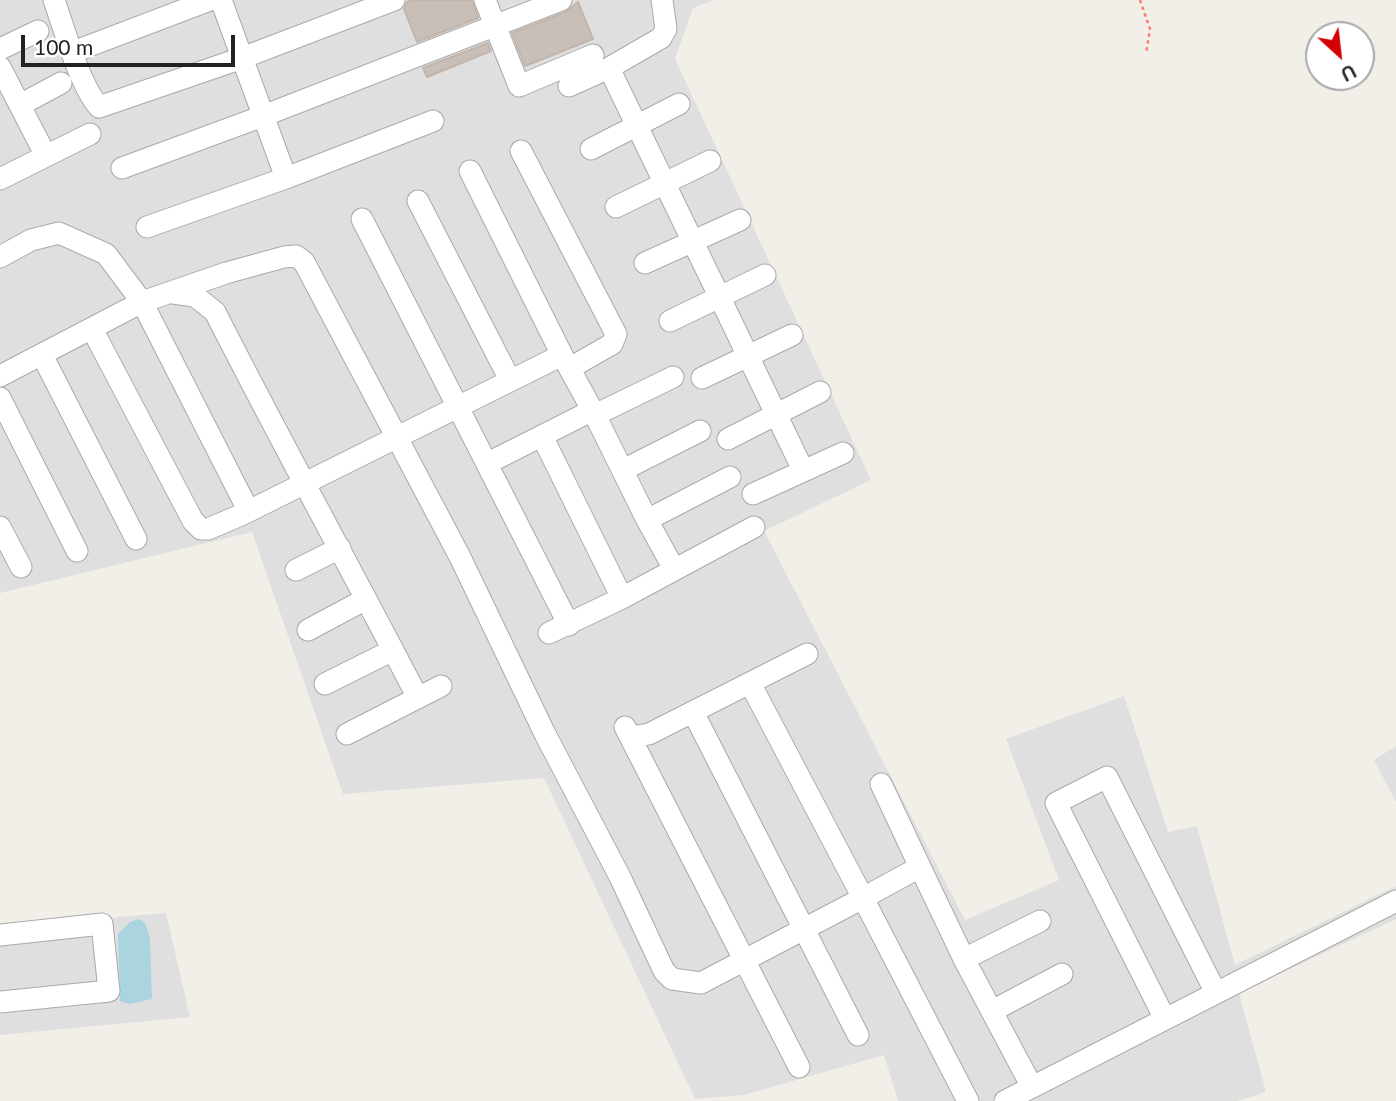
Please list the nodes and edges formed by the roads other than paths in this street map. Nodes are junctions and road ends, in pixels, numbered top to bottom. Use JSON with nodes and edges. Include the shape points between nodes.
{"nodes":[{"id":1,"x":54,"y":0,"type":"edge"},
{"id":2,"x":211,"y":0,"type":"edge"},
{"id":3,"x":220,"y":0,"type":"edge"},
{"id":4,"x":394,"y":0,"type":"edge"},
{"id":5,"x":485,"y":0,"type":"edge"},
{"id":6,"x":561,"y":0,"type":"edge"},
{"id":7,"x":662,"y":0,"type":"edge"},
{"id":8,"x":495,"y":26,"type":"junction"},
{"id":9,"x":38,"y":31,"type":"dead end"},
{"id":10,"x":0,"y":49,"type":"edge"},
{"id":11,"x":73,"y":52,"type":"junction"},
{"id":12,"x":242,"y":58,"type":"junction"},
{"id":13,"x":601,"y":61,"type":"junction"},
{"id":14,"x":0,"y":67,"type":"edge"},
{"id":15,"x":61,"y":83,"type":"dead end"},
{"id":16,"x":569,"y":86,"type":"dead end"},
{"id":17,"x":679,"y":104,"type":"dead end"},
{"id":18,"x":20,"y":105,"type":"junction"},
{"id":19,"x":263,"y":116,"type":"junction"},
{"id":20,"x":433,"y":121,"type":"dead end"},
{"id":21,"x":637,"y":125,"type":"junction"},
{"id":22,"x":90,"y":134,"type":"dead end"},
{"id":23,"x":591,"y":149,"type":"dead end"},
{"id":24,"x":521,"y":151,"type":"dead end"},
{"id":25,"x":46,"y":156,"type":"junction"},
{"id":26,"x":710,"y":161,"type":"dead end"},
{"id":27,"x":122,"y":168,"type":"dead end"},
{"id":28,"x":470,"y":171,"type":"dead end"},
{"id":29,"x":286,"y":178,"type":"junction"},
{"id":30,"x":0,"y":179,"type":"edge"},
{"id":31,"x":665,"y":182,"type":"junction"},
{"id":32,"x":418,"y":201,"type":"dead end"},
{"id":33,"x":616,"y":208,"type":"dead end"},
{"id":34,"x":362,"y":219,"type":"dead end"},
{"id":35,"x":740,"y":219,"type":"dead end"},
{"id":36,"x":147,"y":227,"type":"dead end"},
{"id":37,"x":694,"y":240,"type":"junction"},
{"id":38,"x":0,"y":257,"type":"edge"},
{"id":39,"x":645,"y":262,"type":"dead end"},
{"id":40,"x":765,"y":275,"type":"dead end"},
{"id":41,"x":171,"y":292,"type":"junction"},
{"id":42,"x":721,"y":298,"type":"junction"},
{"id":43,"x":142,"y":302,"type":"junction"},
{"id":44,"x":670,"y":321,"type":"dead end"},
{"id":45,"x":92,"y":329,"type":"junction"},
{"id":46,"x":792,"y":335,"type":"dead end"},
{"id":47,"x":42,"y":355,"type":"junction"},
{"id":48,"x":748,"y":357,"type":"junction"},
{"id":49,"x":566,"y":361,"type":"junction"},
{"id":50,"x":0,"y":376,"type":"edge"},
{"id":51,"x":673,"y":377,"type":"dead end"},
{"id":52,"x":702,"y":378,"type":"dead end"},
{"id":53,"x":510,"y":380,"type":"junction"},
{"id":54,"x":820,"y":392,"type":"dead end"},
{"id":55,"x":0,"y":398,"type":"edge"},
{"id":56,"x":458,"y":405,"type":"junction"},
{"id":57,"x":594,"y":413,"type":"junction"},
{"id":58,"x":775,"y":415,"type":"junction"},
{"id":59,"x":700,"y":431,"type":"dead end"},
{"id":60,"x":542,"y":436,"type":"junction"},
{"id":61,"x":397,"y":437,"type":"junction"},
{"id":62,"x":728,"y":439,"type":"dead end"},
{"id":63,"x":843,"y":453,"type":"dead end"},
{"id":64,"x":488,"y":463,"type":"junction"},
{"id":65,"x":622,"y":470,"type":"junction"},
{"id":66,"x":803,"y":470,"type":"junction"},
{"id":67,"x":730,"y":477,"type":"dead end"},
{"id":68,"x":303,"y":483,"type":"junction"},
{"id":69,"x":753,"y":494,"type":"dead end"},
{"id":70,"x":248,"y":510,"type":"junction"},
{"id":71,"x":647,"y":520,"type":"junction"},
{"id":72,"x":0,"y":527,"type":"edge"},
{"id":73,"x":754,"y":527,"type":"dead end"},
{"id":74,"x":136,"y":539,"type":"dead end"},
{"id":75,"x":340,"y":548,"type":"junction"},
{"id":76,"x":77,"y":551,"type":"dead end"},
{"id":77,"x":21,"y":566,"type":"dead end"},
{"id":78,"x":674,"y":569,"type":"junction"},
{"id":79,"x":296,"y":570,"type":"dead end"},
{"id":80,"x":622,"y":597,"type":"junction"},
{"id":81,"x":366,"y":599,"type":"junction"},
{"id":82,"x":308,"y":630,"type":"dead end"},
{"id":83,"x":393,"y":650,"type":"junction"},
{"id":84,"x":807,"y":654,"type":"dead end"},
{"id":85,"x":750,"y":683,"type":"junction"},
{"id":86,"x":325,"y":684,"type":"dead end"},
{"id":87,"x":441,"y":686,"type":"dead end"},
{"id":88,"x":418,"y":698,"type":"junction"},
{"id":89,"x":693,"y":712,"type":"junction"},
{"id":90,"x":347,"y":734,"type":"dead end"},
{"id":91,"x":881,"y":784,"type":"dead end"},
{"id":92,"x":920,"y":867,"type":"junction"},
{"id":93,"x":863,"y":898,"type":"junction"},
{"id":94,"x":1396,"y":901,"type":"edge"},
{"id":95,"x":1040,"y":921,"type":"dead end"},
{"id":96,"x":804,"y":928,"type":"junction"},
{"id":97,"x":0,"y":935,"type":"edge"},
{"id":98,"x":744,"y":959,"type":"junction"},
{"id":99,"x":964,"y":959,"type":"junction"},
{"id":100,"x":1062,"y":974,"type":"dead end"},
{"id":101,"x":1216,"y":993,"type":"junction"},
{"id":102,"x":0,"y":1002,"type":"edge"},
{"id":103,"x":992,"y":1011,"type":"junction"},
{"id":104,"x":1165,"y":1019,"type":"junction"},
{"id":105,"x":858,"y":1035,"type":"dead end"},
{"id":106,"x":799,"y":1067,"type":"dead end"},
{"id":107,"x":1032,"y":1087,"type":"junction"},
{"id":108,"x":968,"y":1101,"type":"edge"},
{"id":109,"x":1005,"y":1101,"type":"edge"}],
"edges":[{"from":1,"to":11,"type":"street"},
{"from":2,"to":11,"type":"street"},
{"from":3,"to":12,"type":"street"},
{"from":4,"to":12,"type":"street"},
{"from":5,"to":8,"type":"street"},
{"from":6,"to":8,"type":"street"},
{"from":7,"to":13,"type":"street","via":[[666,29],[661,38]]},
{"from":8,"to":13,"type":"street","via":[[519,86]]},
{"from":8,"to":19,"type":"street"},
{"from":9,"to":10,"type":"street"},
{"from":11,"to":12,"type":"street","via":[[99,107]]},
{"from":12,"to":19,"type":"street"},
{"from":13,"to":16,"type":"street"},
{"from":13,"to":21,"type":"street"},
{"from":14,"to":18,"type":"street"},
{"from":15,"to":18,"type":"street"},
{"from":17,"to":21,"type":"street"},
{"from":18,"to":25,"type":"street"},
{"from":19,"to":27,"type":"street"},
{"from":19,"to":29,"type":"street"},
{"from":20,"to":29,"type":"street"},
{"from":21,"to":23,"type":"street"},
{"from":21,"to":31,"type":"street"},
{"from":22,"to":25,"type":"street"},
{"from":24,"to":49,"type":"street","via":[[616,334],[612,344]]},
{"from":25,"to":30,"type":"street"},
{"from":26,"to":31,"type":"street"},
{"from":28,"to":49,"type":"street"},
{"from":29,"to":36,"type":"street"},
{"from":31,"to":33,"type":"street"},
{"from":31,"to":37,"type":"street"},
{"from":32,"to":53,"type":"street"},
{"from":34,"to":56,"type":"street"},
{"from":35,"to":37,"type":"street"},
{"from":37,"to":39,"type":"street"},
{"from":37,"to":42,"type":"street"},
{"from":38,"to":43,"type":"street","via":[[31,240],[59,233],[106,254]]},
{"from":40,"to":42,"type":"street"},
{"from":41,"to":43,"type":"street"},
{"from":41,"to":61,"type":"street","via":[[226,272],[296,256],[304,262]]},
{"from":41,"to":68,"type":"street","via":[[195,296],[215,313]]},
{"from":42,"to":44,"type":"street"},
{"from":42,"to":48,"type":"street"},
{"from":43,"to":45,"type":"street"},
{"from":43,"to":70,"type":"street"},
{"from":45,"to":47,"type":"street"},
{"from":45,"to":70,"type":"street","via":[[193,521],[208,529]]},
{"from":46,"to":48,"type":"street"},
{"from":47,"to":50,"type":"street"},
{"from":47,"to":74,"type":"street"},
{"from":48,"to":52,"type":"street"},
{"from":48,"to":58,"type":"street"},
{"from":49,"to":53,"type":"street"},
{"from":49,"to":57,"type":"street"},
{"from":51,"to":57,"type":"street"},
{"from":53,"to":56,"type":"street"},
{"from":54,"to":58,"type":"street"},
{"from":55,"to":76,"type":"street"},
{"from":56,"to":61,"type":"street"},
{"from":56,"to":64,"type":"street"},
{"from":57,"to":60,"type":"street"},
{"from":57,"to":65,"type":"street"},
{"from":58,"to":62,"type":"street"},
{"from":58,"to":66,"type":"street"},
{"from":59,"to":65,"type":"street"},
{"from":60,"to":64,"type":"street"},
{"from":60,"to":80,"type":"street"},
{"from":61,"to":68,"type":"street"},
{"from":61,"to":98,"type":"street","via":[[664,971],[672,979],[701,983]]},
{"from":63,"to":66,"type":"street"},
{"from":64,"to":80,"type":"street","via":[[559,629]]},
{"from":65,"to":71,"type":"street"},
{"from":66,"to":69,"type":"street"},
{"from":67,"to":71,"type":"street"},
{"from":68,"to":70,"type":"street"},
{"from":68,"to":75,"type":"street"},
{"from":71,"to":78,"type":"street"},
{"from":72,"to":77,"type":"street"},
{"from":73,"to":78,"type":"street"},
{"from":75,"to":79,"type":"street"},
{"from":75,"to":81,"type":"street"},
{"from":78,"to":80,"type":"street"},
{"from":81,"to":82,"type":"street"},
{"from":81,"to":83,"type":"street"},
{"from":83,"to":86,"type":"street"},
{"from":83,"to":88,"type":"street"},
{"from":84,"to":85,"type":"street"},
{"from":85,"to":89,"type":"street"},
{"from":85,"to":93,"type":"street"},
{"from":87,"to":88,"type":"street"},
{"from":88,"to":90,"type":"street"},
{"from":89,"to":96,"type":"street"},
{"from":89,"to":98,"type":"street","via":[[649,734],[628,732]]},
{"from":91,"to":92,"type":"street"},
{"from":92,"to":93,"type":"street"},
{"from":92,"to":99,"type":"street"},
{"from":93,"to":96,"type":"street"},
{"from":93,"to":108,"type":"street"},
{"from":94,"to":101,"type":"street"},
{"from":95,"to":99,"type":"street"},
{"from":96,"to":98,"type":"street"},
{"from":96,"to":105,"type":"street"},
{"from":97,"to":102,"type":"street","via":[[102,924],[109,991]]},
{"from":98,"to":106,"type":"street"},
{"from":99,"to":103,"type":"street"},
{"from":100,"to":103,"type":"street"},
{"from":101,"to":104,"type":"street"},
{"from":101,"to":104,"type":"street","via":[[1107,777],[1097,782],[1056,803]]},
{"from":103,"to":107,"type":"street"},
{"from":104,"to":107,"type":"street"},
{"from":107,"to":109,"type":"street"}]}
